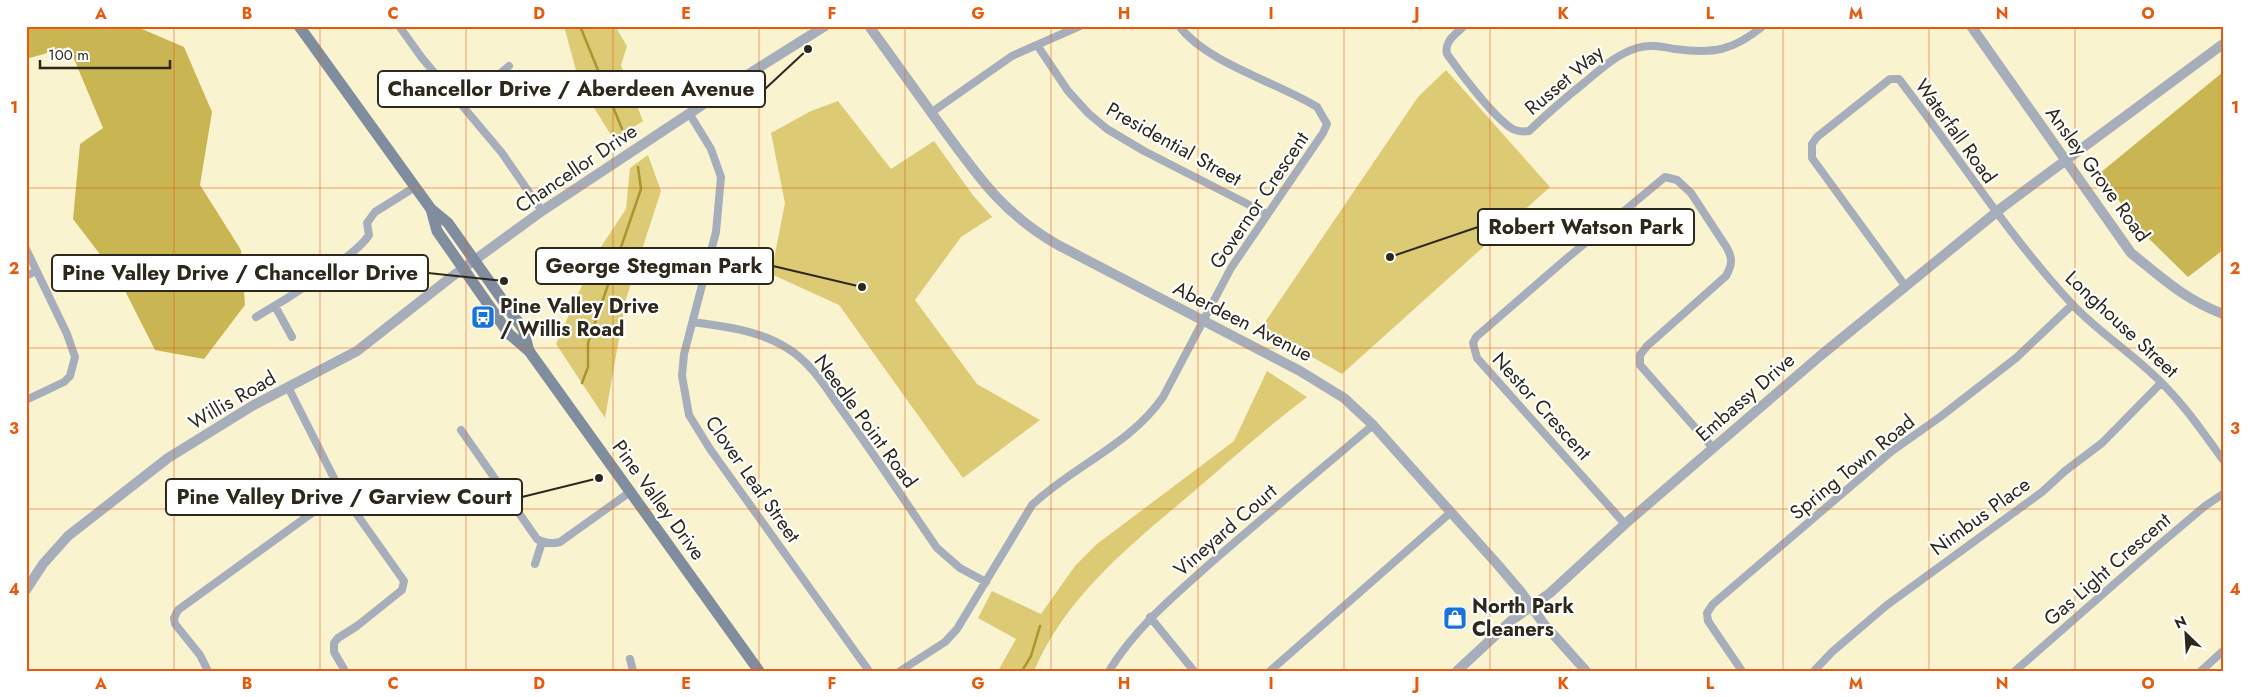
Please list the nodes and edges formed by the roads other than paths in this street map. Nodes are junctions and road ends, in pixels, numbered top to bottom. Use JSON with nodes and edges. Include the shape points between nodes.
{"nodes":[{"id":1,"x":299,"y":26,"type":"edge"},
{"id":2,"x":399,"y":26,"type":"edge"},
{"id":3,"x":825,"y":26,"type":"edge"},
{"id":4,"x":869,"y":26,"type":"edge"},
{"id":5,"x":1080,"y":26,"type":"edge"},
{"id":6,"x":1179,"y":26,"type":"edge"},
{"id":7,"x":1464,"y":26,"type":"edge"},
{"id":8,"x":1763,"y":26,"type":"edge"},
{"id":9,"x":1971,"y":26,"type":"edge"},
{"id":10,"x":2223,"y":44,"type":"edge"},
{"id":11,"x":1038,"y":45,"type":"junction"},
{"id":12,"x":509,"y":66,"type":"dead end"},
{"id":13,"x":463,"y":105,"type":"junction"},
{"id":14,"x":932,"y":112,"type":"junction"},
{"id":15,"x":689,"y":114,"type":"junction"},
{"id":16,"x":2066,"y":161,"type":"junction"},
{"id":17,"x":415,"y":187,"type":"junction"},
{"id":18,"x":431,"y":209,"type":"junction"},
{"id":19,"x":542,"y":211,"type":"junction"},
{"id":20,"x":1996,"y":212,"type":"junction"},
{"id":21,"x":1267,"y":214,"type":"junction"},
{"id":22,"x":26,"y":249,"type":"edge"},
{"id":23,"x":474,"y":261,"type":"junction"},
{"id":24,"x":463,"y":268,"type":"junction"},
{"id":25,"x":36,"y":271,"type":"junction"},
{"id":26,"x":26,"y":276,"type":"edge"},
{"id":27,"x":1906,"y":287,"type":"junction"},
{"id":28,"x":2072,"y":304,"type":"junction"},
{"id":29,"x":275,"y":306,"type":"junction"},
{"id":30,"x":2223,"y":314,"type":"edge"},
{"id":31,"x":256,"y":317,"type":"dead end"},
{"id":32,"x":1202,"y":320,"type":"junction"},
{"id":33,"x":693,"y":322,"type":"junction"},
{"id":34,"x":292,"y":337,"type":"dead end"},
{"id":35,"x":529,"y":351,"type":"junction"},
{"id":36,"x":2161,"y":383,"type":"junction"},
{"id":37,"x":288,"y":387,"type":"junction"},
{"id":38,"x":26,"y":400,"type":"edge"},
{"id":39,"x":1373,"y":425,"type":"junction"},
{"id":40,"x":461,"y":430,"type":"dead end"},
{"id":41,"x":1713,"y":448,"type":"junction"},
{"id":42,"x":2223,"y":460,"type":"edge"},
{"id":43,"x":341,"y":492,"type":"junction"},
{"id":44,"x":630,"y":492,"type":"junction"},
{"id":45,"x":2223,"y":494,"type":"edge"},
{"id":46,"x":1450,"y":513,"type":"junction"},
{"id":47,"x":1625,"y":524,"type":"junction"},
{"id":48,"x":542,"y":542,"type":"junction"},
{"id":49,"x":535,"y":564,"type":"dead end"},
{"id":50,"x":986,"y":582,"type":"junction"},
{"id":51,"x":26,"y":590,"type":"edge"},
{"id":52,"x":1532,"y":606,"type":"junction"},
{"id":53,"x":1150,"y":617,"type":"junction"},
{"id":54,"x":2223,"y":652,"type":"edge"},
{"id":55,"x":630,"y":659,"type":"dead end"},
{"id":56,"x":208,"y":671,"type":"edge"},
{"id":57,"x":345,"y":671,"type":"edge"},
{"id":58,"x":633,"y":671,"type":"edge"},
{"id":59,"x":759,"y":671,"type":"edge"},
{"id":60,"x":869,"y":671,"type":"edge"},
{"id":61,"x":900,"y":671,"type":"edge"},
{"id":62,"x":1109,"y":671,"type":"edge"},
{"id":63,"x":1194,"y":671,"type":"edge"},
{"id":64,"x":1270,"y":671,"type":"edge"},
{"id":65,"x":1457,"y":671,"type":"edge"},
{"id":66,"x":1586,"y":671,"type":"edge"},
{"id":67,"x":1742,"y":671,"type":"edge"},
{"id":68,"x":1814,"y":671,"type":"edge"},
{"id":69,"x":2015,"y":671,"type":"edge"},
{"id":70,"x":2201,"y":671,"type":"edge"}],
"edges":[{"from":1,"to":17,"type":"main road","name":"Pine Valley Drive"},
{"from":2,"to":13,"type":"street"},
{"from":3,"to":15,"type":"street","name":"Chancellor Drive"},
{"from":4,"to":14,"type":"street","name":"Aberdeen Avenue"},
{"from":5,"to":11,"type":"street"},
{"from":6,"to":21,"type":"street","name":"Governor Crescent","via":[[1210,53],[1306,100],[1318,107],[1322,115],[1326,124],[1323,133]]},
{"from":7,"to":8,"type":"street","name":"Russet Way","via":[[1447,42],[1447,54],[1494,112],[1511,129],[1522,132],[1529,130],[1598,69],[1626,52],[1656,46],[1714,51],[1733,47]]},
{"from":9,"to":16,"type":"street","name":"Ansley Grove Road"},
{"from":10,"to":16,"type":"street","name":"Embassy Drive"},
{"from":11,"to":14,"type":"street","via":[[1006,60]]},
{"from":11,"to":21,"type":"street","name":"Presidential Street","via":[[1068,91],[1107,129]]},
{"from":12,"to":13,"type":"street"},
{"from":13,"to":19,"type":"street","via":[[502,153]]},
{"from":14,"to":32,"type":"street","name":"Aberdeen Avenue","via":[[983,184],[1023,223],[1058,245]]},
{"from":15,"to":19,"type":"street","name":"Chancellor Drive"},
{"from":15,"to":33,"type":"street","name":"Clover Leaf Street","via":[[711,149],[721,177],[716,232]]},
{"from":16,"to":20,"type":"street","name":"Embassy Drive"},
{"from":16,"to":30,"type":"street","name":"Ansley Grove Road","via":[[2131,253],[2184,294]]},
{"from":17,"to":18,"type":"main road","name":"Pine Valley Drive"},
{"from":17,"to":29,"type":"street","via":[[376,212],[367,223],[369,235],[366,240]]},
{"from":18,"to":23,"type":"main road","name":"Pine Valley Drive","via":[[448,222]]},
{"from":18,"to":24,"type":"main road","name":"Pine Valley Drive","via":[[438,231]]},
{"from":19,"to":23,"type":"street","name":"Chancellor Drive"},
{"from":20,"to":27,"type":"street","name":"Embassy Drive"},
{"from":20,"to":27,"type":"street","name":"Waterfall Road","via":[[1899,79],[1890,79],[1878,87],[1817,137],[1812,144],[1812,158]]},
{"from":20,"to":28,"type":"street","name":"Longhouse Street"},
{"from":21,"to":32,"type":"street","name":"Governor Crescent"},
{"from":22,"to":25,"type":"street"},
{"from":23,"to":24,"type":"street","name":"Willis Road"},
{"from":23,"to":35,"type":"main road","name":"Pine Valley Drive","via":[[523,329]]},
{"from":24,"to":35,"type":"main road","name":"Pine Valley Drive","via":[[508,334]]},
{"from":24,"to":37,"type":"street","name":"Willis Road","via":[[357,351]]},
{"from":25,"to":26,"type":"street"},
{"from":25,"to":38,"type":"street","via":[[75,358],[73,370],[64,382]]},
{"from":27,"to":41,"type":"street","name":"Embassy Drive"},
{"from":28,"to":36,"type":"street","name":"Longhouse Street"},
{"from":28,"to":67,"type":"street","name":"Spring Town Road","via":[[2016,358],[1892,451],[1713,604],[1707,613],[1708,621]]},
{"from":29,"to":31,"type":"street"},
{"from":29,"to":34,"type":"street"},
{"from":32,"to":39,"type":"street","name":"Aberdeen Avenue","via":[[1315,379],[1344,398]]},
{"from":32,"to":50,"type":"street","via":[[1153,411],[1135,430],[1032,505]]},
{"from":33,"to":50,"type":"street","name":"Needle Point Road","via":[[755,334],[777,342],[799,357],[828,390],[937,548],[960,568]]},
{"from":33,"to":60,"type":"street","name":"Clover Leaf Street","via":[[682,376],[693,424]]},
{"from":35,"to":44,"type":"main road","name":"Pine Valley Drive"},
{"from":36,"to":42,"type":"street","name":"Longhouse Street","via":[[2182,405]]},
{"from":36,"to":68,"type":"street","name":"Nimbus Place","via":[[2102,443],[2042,492],[1887,605]]},
{"from":37,"to":43,"type":"street"},
{"from":37,"to":51,"type":"street","name":"Willis Road","via":[[212,430],[142,476],[68,536]]},
{"from":39,"to":46,"type":"street","name":"Aberdeen Avenue"},
{"from":39,"to":53,"type":"street","name":"Vineyard Court"},
{"from":40,"to":48,"type":"street","via":[[507,498]]},
{"from":41,"to":47,"type":"street","name":"Embassy Drive"},
{"from":41,"to":47,"type":"street","name":"Nestor Crescent","via":[[1640,365],[1640,355],[1647,346],[1726,276],[1731,266],[1728,248],[1690,194],[1677,180],[1665,177],[1566,258],[1473,343],[1477,358]]},
{"from":43,"to":56,"type":"street","via":[[178,610],[174,618],[176,624]]},
{"from":43,"to":57,"type":"street","via":[[402,577],[404,585],[402,590],[334,643],[334,652]]},
{"from":44,"to":48,"type":"street","via":[[560,542]]},
{"from":44,"to":59,"type":"main road","name":"Pine Valley Drive"},
{"from":45,"to":69,"type":"street","name":"Gas Light Crescent","via":[[2153,550]]},
{"from":46,"to":52,"type":"street","name":"Aberdeen Avenue"},
{"from":46,"to":64,"type":"street"},
{"from":47,"to":52,"type":"street","name":"Embassy Drive"},
{"from":48,"to":49,"type":"street"},
{"from":50,"to":61,"type":"street","via":[[957,629],[945,642]]},
{"from":52,"to":65,"type":"street","name":"Embassy Drive","via":[[1512,620]]},
{"from":52,"to":66,"type":"street","name":"Aberdeen Avenue"},
{"from":53,"to":62,"type":"street","name":"Vineyard Court"},
{"from":53,"to":63,"type":"street"},
{"from":54,"to":70,"type":"street"},
{"from":55,"to":58,"type":"street"}]}
